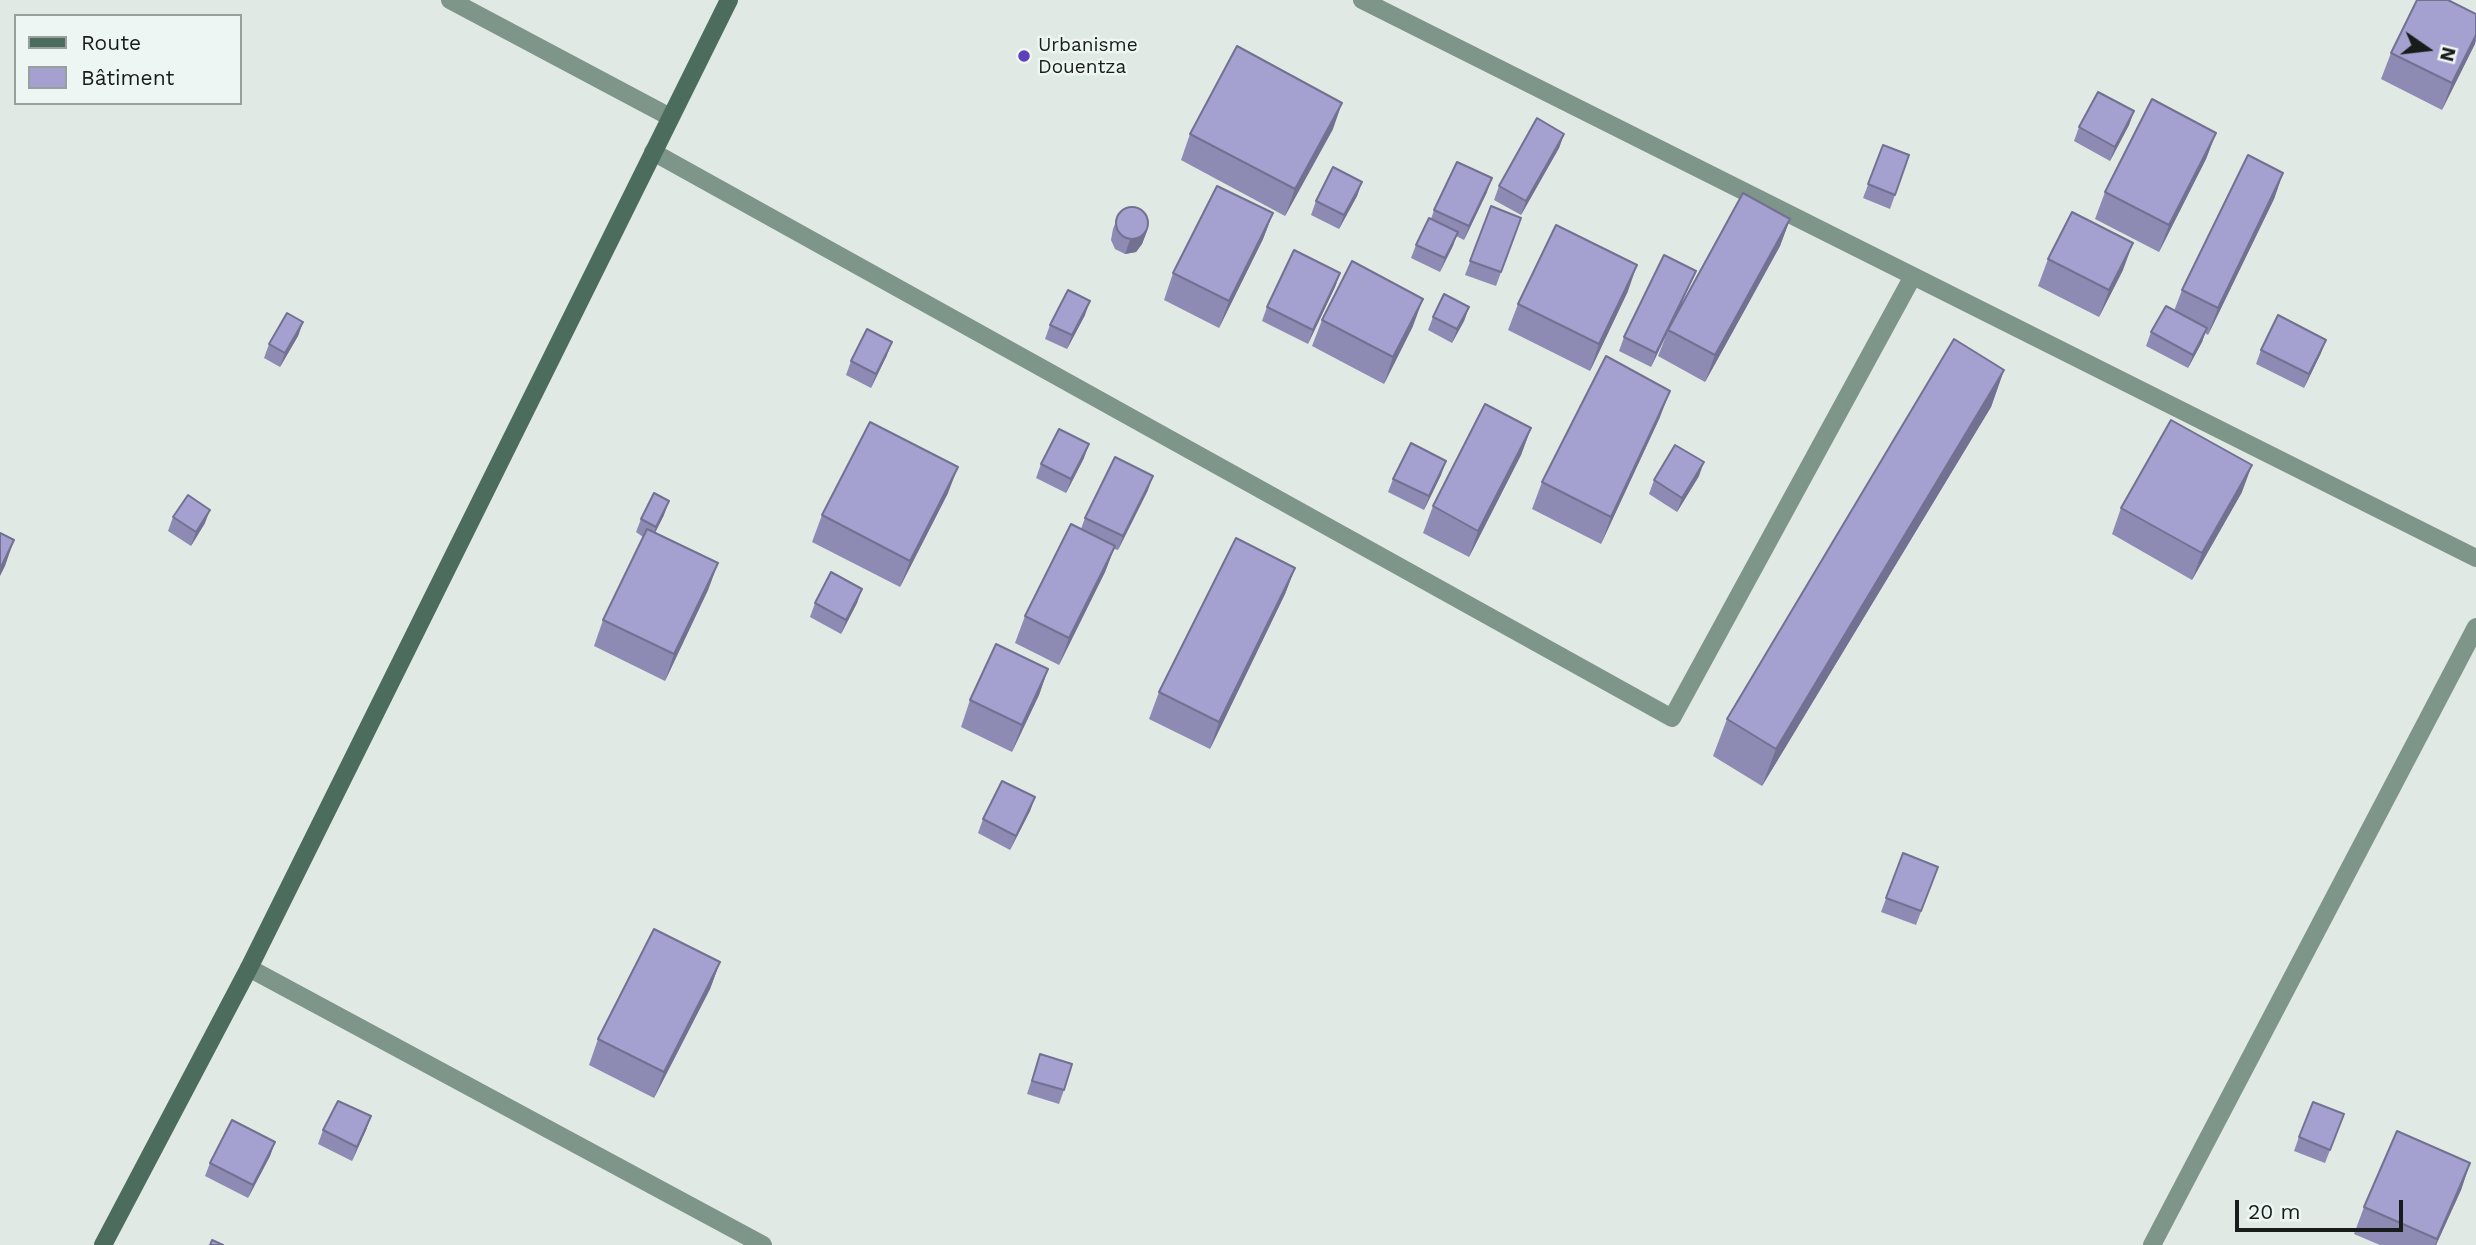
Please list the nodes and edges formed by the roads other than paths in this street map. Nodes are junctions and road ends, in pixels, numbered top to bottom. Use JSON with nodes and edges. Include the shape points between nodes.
{"nodes":[{"id":1,"x":450,"y":0,"type":"edge"},
{"id":2,"x":729,"y":0,"type":"edge"},
{"id":3,"x":1362,"y":0,"type":"edge"},
{"id":4,"x":670,"y":117,"type":"junction"},
{"id":5,"x":653,"y":152,"type":"junction"},
{"id":6,"x":1913,"y":276,"type":"junction"},
{"id":7,"x":2476,"y":558,"type":"edge"},
{"id":8,"x":2476,"y":627,"type":"edge"},
{"id":9,"x":249,"y":968,"type":"junction"},
{"id":10,"x":103,"y":1245,"type":"edge"},
{"id":11,"x":763,"y":1245,"type":"edge"},
{"id":12,"x":2152,"y":1245,"type":"edge"}],
"edges":[{"from":1,"to":4,"type":"street"},
{"from":2,"to":4,"type":"main road"},
{"from":3,"to":6,"type":"street"},
{"from":4,"to":5,"type":"main road"},
{"from":5,"to":6,"type":"street","via":[[1672,718]]},
{"from":5,"to":9,"type":"main road"},
{"from":6,"to":7,"type":"street"},
{"from":8,"to":12,"type":"street"},
{"from":9,"to":10,"type":"main road"},
{"from":9,"to":11,"type":"street"}]}
